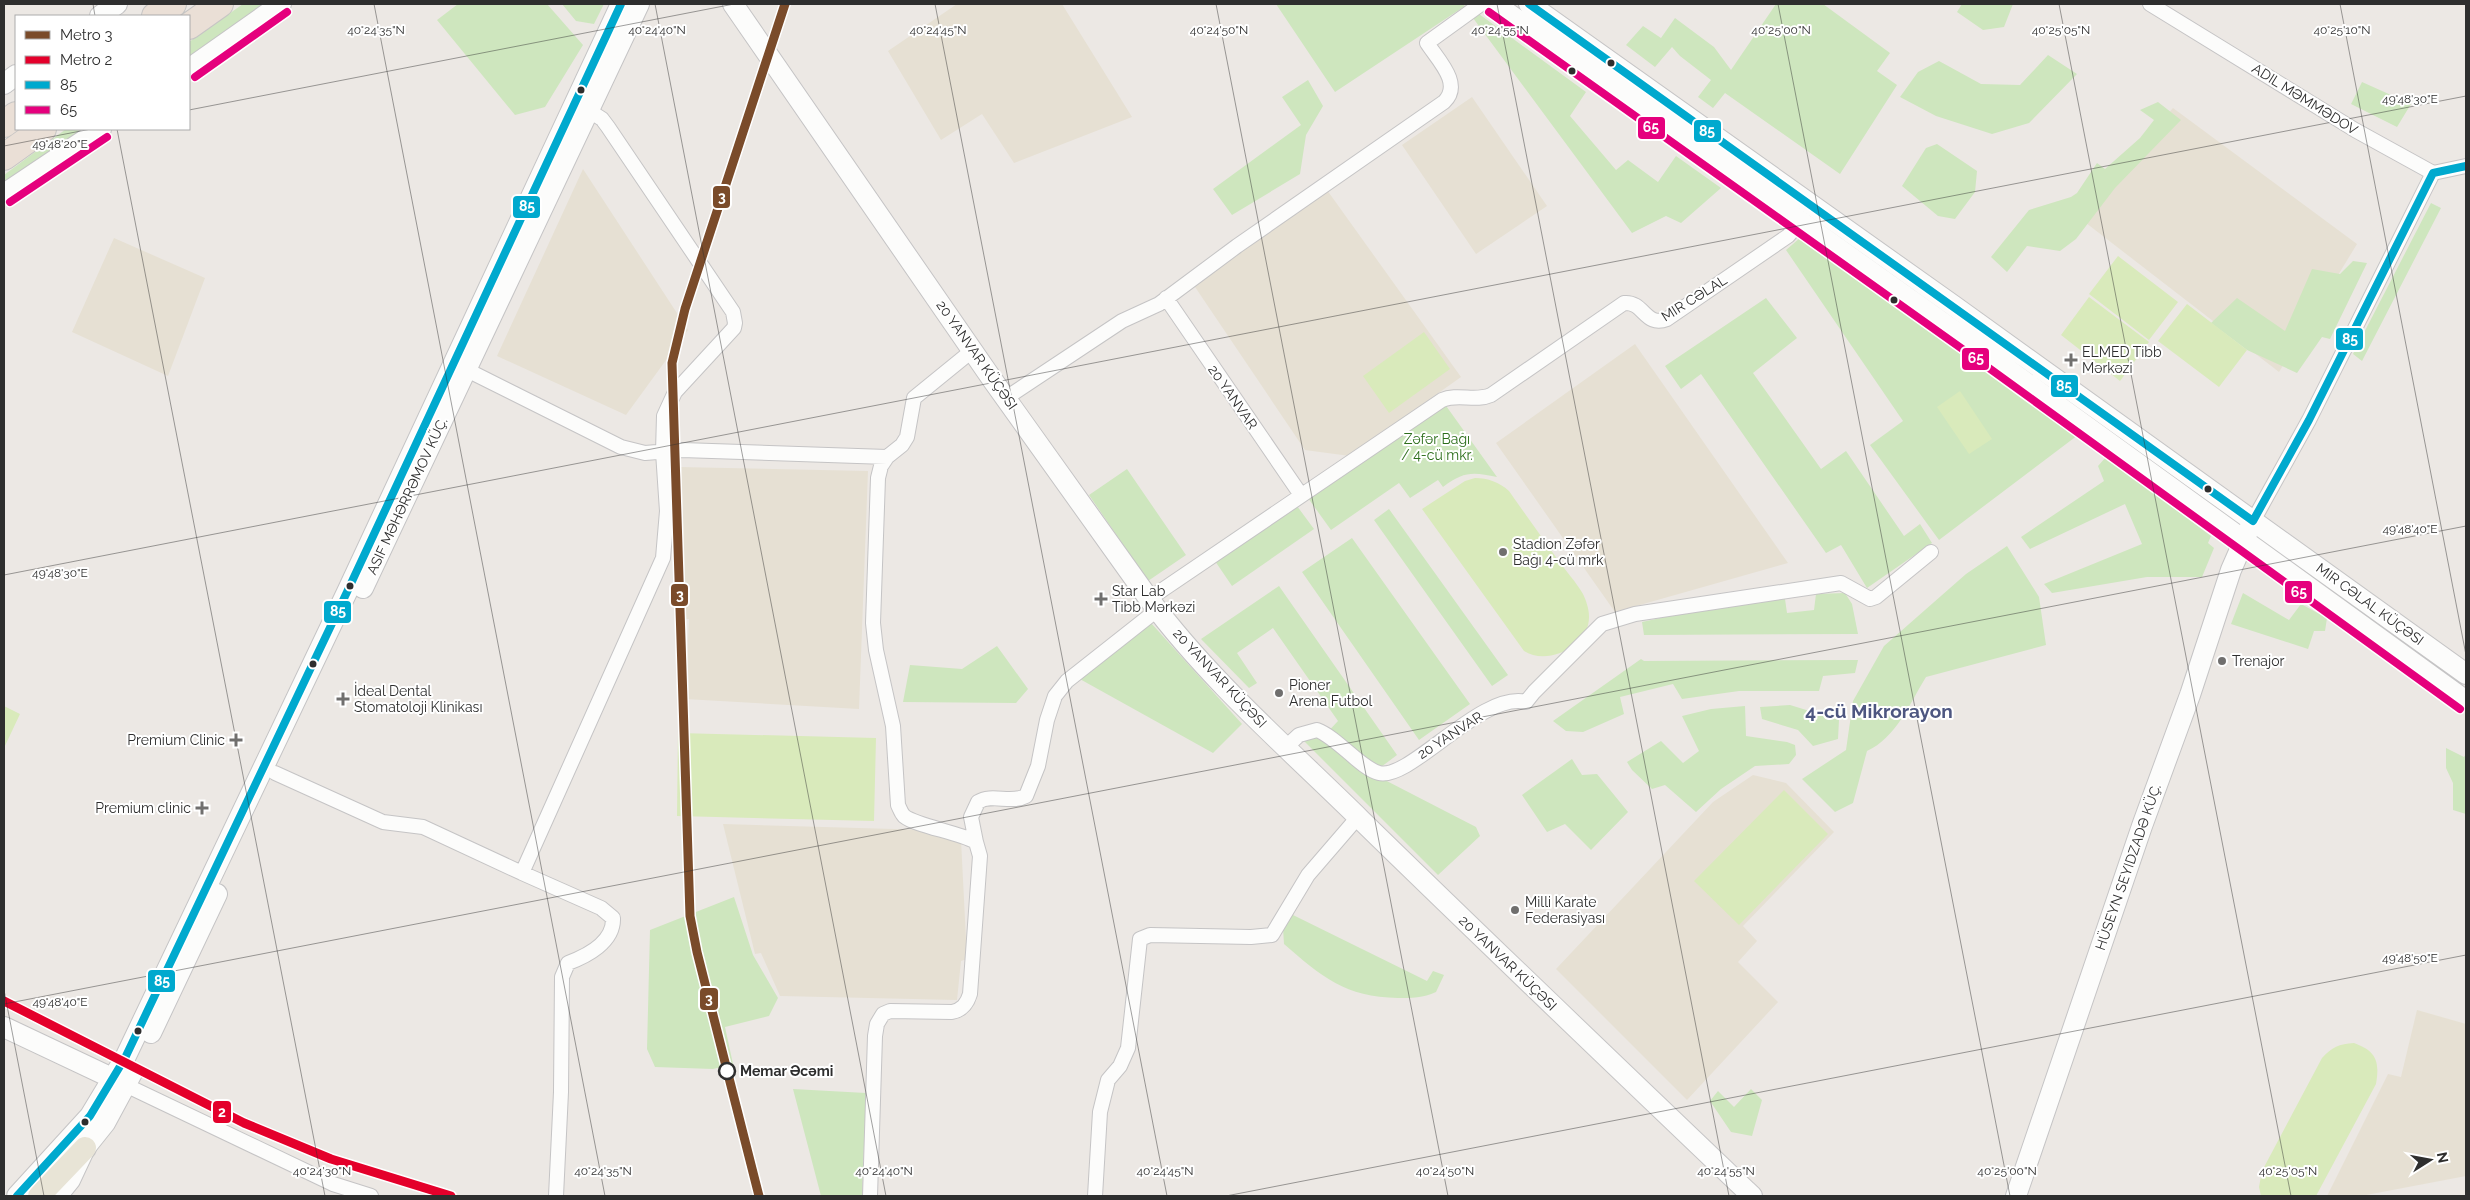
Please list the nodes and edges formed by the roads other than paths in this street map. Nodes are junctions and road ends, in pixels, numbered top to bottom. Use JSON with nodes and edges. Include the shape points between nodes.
{"nodes":[{"id":1,"x":118,"y":4,"type":"edge"},
{"id":2,"x":173,"y":4,"type":"edge"},
{"id":3,"x":220,"y":4,"type":"edge"},
{"id":4,"x":281,"y":4,"type":"edge"},
{"id":5,"x":621,"y":4,"type":"edge"},
{"id":6,"x":639,"y":4,"type":"edge"},
{"id":7,"x":733,"y":4,"type":"edge"},
{"id":8,"x":1481,"y":4,"type":"edge"},
{"id":9,"x":1495,"y":4,"type":"edge"},
{"id":10,"x":1529,"y":4,"type":"edge"},
{"id":11,"x":2150,"y":4,"type":"edge"},
{"id":12,"x":102,"y":15,"type":"edge"},
{"id":13,"x":156,"y":15,"type":"edge"},
{"id":14,"x":190,"y":25,"type":"edge"},
{"id":15,"x":190,"y":68,"type":"edge"},
{"id":16,"x":15,"y":76,"type":"edge"},
{"id":17,"x":4,"y":84,"type":"edge"},
{"id":18,"x":588,"y":110,"type":"junction"},
{"id":19,"x":15,"y":116,"type":"edge"},
{"id":20,"x":4,"y":124,"type":"edge"},
{"id":21,"x":42,"y":130,"type":"edge"},
{"id":22,"x":46,"y":130,"type":"edge"},
{"id":23,"x":100,"y":130,"type":"edge"},
{"id":24,"x":4,"y":157,"type":"edge"},
{"id":25,"x":4,"y":166,"type":"edge"},
{"id":26,"x":2466,"y":166,"type":"edge"},
{"id":27,"x":2433,"y":174,"type":"junction"},
{"id":28,"x":4,"y":194,"type":"edge"},
{"id":29,"x":1801,"y":221,"type":"junction"},
{"id":30,"x":1166,"y":298,"type":"junction"},
{"id":31,"x":973,"y":350,"type":"junction"},
{"id":32,"x":460,"y":367,"type":"junction"},
{"id":33,"x":1006,"y":398,"type":"junction"},
{"id":34,"x":663,"y":452,"type":"junction"},
{"id":35,"x":887,"y":456,"type":"junction"},
{"id":36,"x":1301,"y":496,"type":"junction"},
{"id":37,"x":2253,"y":521,"type":"junction"},
{"id":38,"x":2243,"y":540,"type":"junction"},
{"id":39,"x":1931,"y":552,"type":"dead end"},
{"id":40,"x":1153,"y":604,"type":"junction"},
{"id":41,"x":2466,"y":674,"type":"edge"},
{"id":42,"x":2466,"y":701,"type":"edge"},
{"id":43,"x":1286,"y":748,"type":"junction"},
{"id":44,"x":267,"y":777,"type":"junction"},
{"id":45,"x":1358,"y":817,"type":"junction"},
{"id":46,"x":976,"y":842,"type":"junction"},
{"id":47,"x":522,"y":873,"type":"junction"},
{"id":48,"x":4,"y":1027,"type":"edge"},
{"id":49,"x":120,"y":1082,"type":"junction"},
{"id":50,"x":85,"y":1148,"type":"joint"},
{"id":51,"x":48,"y":1194,"type":"edge"},
{"id":52,"x":17,"y":1196,"type":"edge"},
{"id":53,"x":371,"y":1196,"type":"edge"},
{"id":54,"x":556,"y":1196,"type":"edge"},
{"id":55,"x":870,"y":1196,"type":"edge"},
{"id":56,"x":1095,"y":1196,"type":"edge"},
{"id":57,"x":1752,"y":1196,"type":"edge"},
{"id":58,"x":2016,"y":1196,"type":"edge"}],
"edges":[{"from":1,"to":12,"type":"street"},
{"from":2,"to":13,"type":"highway"},
{"from":3,"to":14,"type":"highway"},
{"from":4,"to":15,"type":"street"},
{"from":5,"to":32,"type":"street","name":"ASIF MƏHƏRRƏMOV KÜÇ."},
{"from":6,"to":18,"type":"street","name":"ASIF MƏHƏRRƏMOV KÜÇ."},
{"from":7,"to":31,"type":"street","name":"20 YANVAR KÜÇƏSI"},
{"from":8,"to":30,"type":"street","via":[[1427,43],[1449,77],[1450,96]]},
{"from":9,"to":29,"type":"street"},
{"from":10,"to":37,"type":"street","name":"MIR CƏLAL KÜÇƏSI"},
{"from":11,"to":27,"type":"street","name":"ADIL MƏMMƏDOV","via":[[2354,130]]},
{"from":16,"to":17,"type":"street"},
{"from":18,"to":32,"type":"street","name":"ASIF MƏHƏRRƏMOV KÜÇ."},
{"from":18,"to":34,"type":"street","via":[[608,127],[735,317],[734,328],[675,392],[664,416]]},
{"from":19,"to":20,"type":"highway"},
{"from":21,"to":24,"type":"highway"},
{"from":22,"to":25,"type":"street"},
{"from":23,"to":28,"type":"street"},
{"from":26,"to":27,"type":"street"},
{"from":27,"to":37,"type":"street","via":[[2309,420]]},
{"from":29,"to":36,"type":"street","name":"MIR CƏLAL","via":[[1788,236],[1667,318],[1656,322],[1637,305],[1624,303],[1484,398],[1442,400]]},
{"from":29,"to":38,"type":"street"},
{"from":30,"to":33,"type":"street","via":[[1150,310],[1122,322]]},
{"from":30,"to":36,"type":"street","name":"20 YANVAR"},
{"from":31,"to":33,"type":"street","name":"20 YANVAR KÜÇƏSI"},
{"from":31,"to":35,"type":"street","via":[[914,398],[907,437]]},
{"from":32,"to":34,"type":"street","via":[[621,447],[636,452]]},
{"from":32,"to":44,"type":"street","name":"ASIF MƏHƏRRƏMOV KÜÇ."},
{"from":33,"to":40,"type":"street","name":"20 YANVAR KÜÇƏSI"},
{"from":34,"to":35,"type":"street"},
{"from":34,"to":47,"type":"street","via":[[668,511],[663,558]]},
{"from":35,"to":46,"type":"street","via":[[878,478],[873,623],[894,726],[898,805],[902,815],[913,822]]},
{"from":36,"to":40,"type":"street"},
{"from":37,"to":38,"type":"street","name":"HÜSEYN SEYIDZADƏ KÜÇ."},
{"from":37,"to":41,"type":"street","name":"MIR CƏLAL KÜÇƏSI"},
{"from":38,"to":42,"type":"street"},
{"from":38,"to":58,"type":"street","name":"HÜSEYN SEYIDZADƏ KÜÇ."},
{"from":39,"to":43,"type":"street","name":"20 YANVAR","via":[[1870,599],[1840,583],[1645,612],[1602,624],[1526,702],[1504,702],[1389,773],[1374,771],[1316,730],[1299,735]]},
{"from":40,"to":43,"type":"street","name":"20 YANVAR KÜÇƏSI","via":[[1209,670]]},
{"from":40,"to":46,"type":"street","via":[[1067,681],[1055,696],[1038,766],[1026,796],[978,802],[971,817]]},
{"from":43,"to":45,"type":"street","name":"20 YANVAR KÜÇƏSI"},
{"from":44,"to":47,"type":"street","via":[[383,822],[424,827]]},
{"from":44,"to":49,"type":"street","name":"ASIF MƏHƏRRƏMOV KÜÇ."},
{"from":45,"to":56,"type":"street","via":[[1308,875],[1272,936],[1150,935],[1140,940],[1128,1048],[1120,1066],[1108,1080],[1100,1112]]},
{"from":45,"to":57,"type":"street","name":"20 YANVAR KÜÇƏSI"},
{"from":46,"to":55,"type":"street","via":[[980,856],[968,1002],[952,1012],[890,1011],[883,1014],[878,1024]]},
{"from":47,"to":54,"type":"street","via":[[601,908],[613,918],[614,924],[607,937],[588,955],[568,963],[562,977]]},
{"from":48,"to":49,"type":"street"},
{"from":49,"to":50,"type":"street","name":"ASIF MƏHƏRRƏMOV KÜÇ.","via":[[105,1123]]},
{"from":49,"to":52,"type":"street","name":"ASIF MƏHƏRRƏMOV KÜÇ."},
{"from":49,"to":53,"type":"street","via":[[333,1184]]},
{"from":50,"to":51,"type":"main road"}]}
